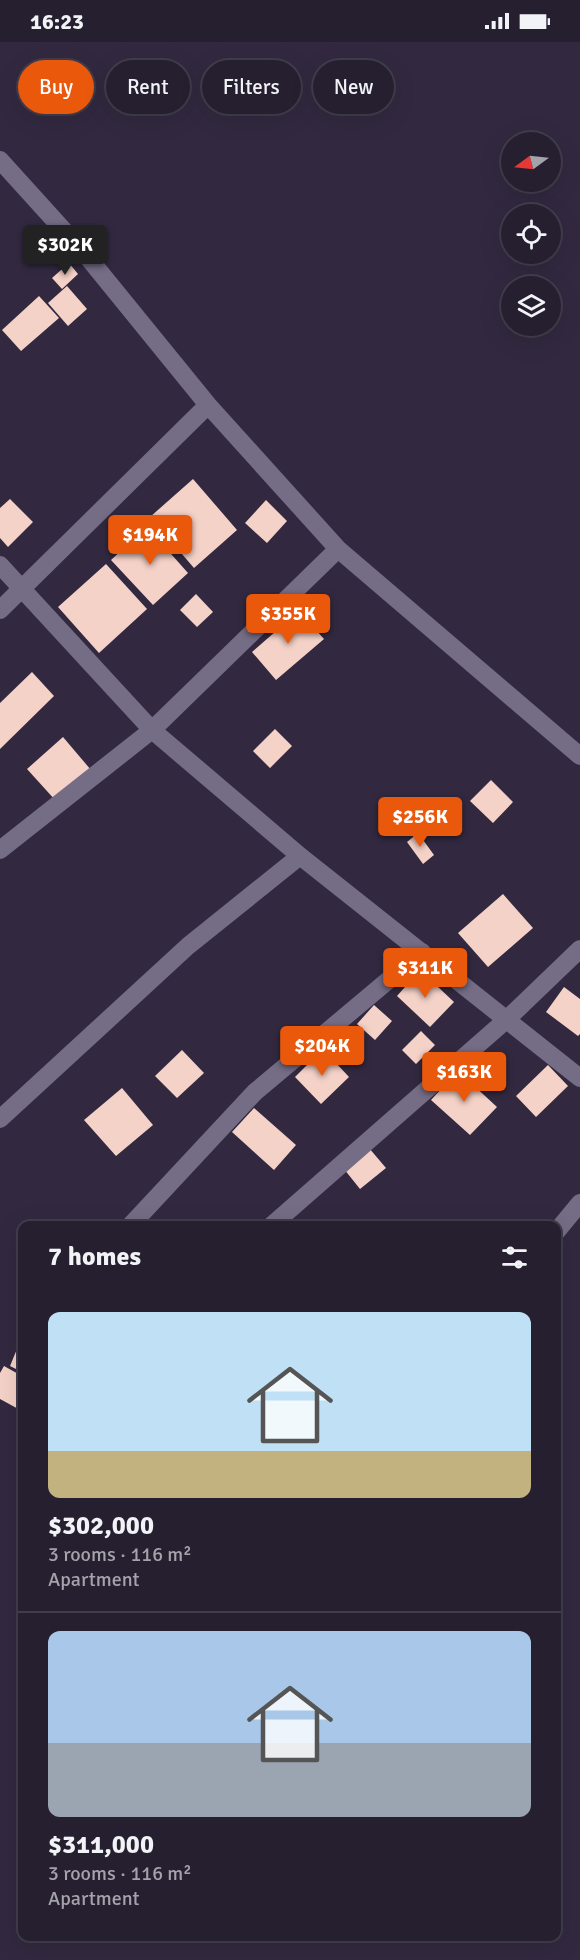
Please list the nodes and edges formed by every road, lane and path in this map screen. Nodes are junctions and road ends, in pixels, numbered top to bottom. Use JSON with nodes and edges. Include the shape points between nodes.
{"nodes":[{"id":1,"x":0,"y":160,"type":"edge"},
{"id":2,"x":208,"y":405,"type":"junction"},
{"id":3,"x":338,"y":549,"type":"junction"},
{"id":4,"x":0,"y":565,"type":"edge"},
{"id":5,"x":22,"y":591,"type":"junction"},
{"id":6,"x":0,"y":610,"type":"edge"},
{"id":7,"x":152,"y":730,"type":"junction"},
{"id":8,"x":580,"y":756,"type":"edge"},
{"id":9,"x":0,"y":850,"type":"edge"},
{"id":10,"x":300,"y":856,"type":"junction"},
{"id":11,"x":580,"y":949,"type":"edge"},
{"id":12,"x":422,"y":952,"type":"junction"},
{"id":13,"x":506,"y":1021,"type":"junction"},
{"id":14,"x":580,"y":1078,"type":"edge"},
{"id":15,"x":0,"y":1119,"type":"edge"},
{"id":16,"x":580,"y":1203,"type":"edge"},
{"id":17,"x":135,"y":1221,"type":"edge"},
{"id":18,"x":277,"y":1221,"type":"edge"},
{"id":19,"x":561,"y":1226,"type":"edge"}],
"edges":[{"from":1,"to":2,"type":"street","via":[[86,255]]},
{"from":2,"to":3,"type":"street"},
{"from":2,"to":5,"type":"street"},
{"from":3,"to":7,"type":"street"},
{"from":3,"to":8,"type":"street"},
{"from":4,"to":5,"type":"street"},
{"from":5,"to":6,"type":"street"},
{"from":5,"to":7,"type":"street"},
{"from":7,"to":9,"type":"street"},
{"from":7,"to":10,"type":"street"},
{"from":10,"to":12,"type":"street"},
{"from":10,"to":15,"type":"street","via":[[188,946]]},
{"from":11,"to":13,"type":"street"},
{"from":12,"to":13,"type":"street"},
{"from":12,"to":17,"type":"street","via":[[255,1092]]},
{"from":13,"to":14,"type":"street"},
{"from":13,"to":18,"type":"street"},
{"from":16,"to":19,"type":"street"}]}
